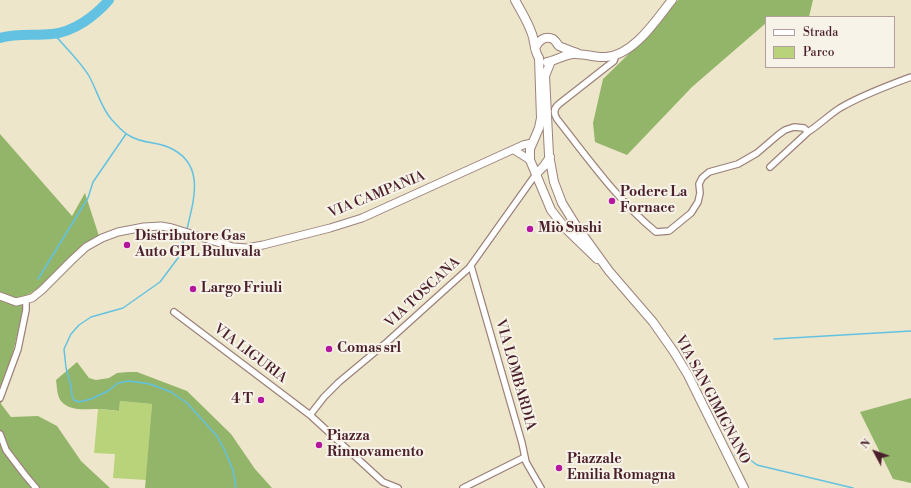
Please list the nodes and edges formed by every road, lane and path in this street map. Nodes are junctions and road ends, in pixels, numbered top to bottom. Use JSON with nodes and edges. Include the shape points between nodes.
{"nodes":[{"id":1,"x":672,"y":0,"type":"edge"},
{"id":2,"x":515,"y":1,"type":"edge"},
{"id":3,"x":526,"y":21,"type":"junction"},
{"id":4,"x":546,"y":38,"type":"junction"},
{"id":5,"x":558,"y":45,"type":"junction"},
{"id":6,"x":535,"y":48,"type":"junction"},
{"id":7,"x":578,"y":54,"type":"junction"},
{"id":8,"x":616,"y":55,"type":"junction"},
{"id":9,"x":539,"y":58,"type":"junction"},
{"id":10,"x":554,"y":60,"type":"junction"},
{"id":11,"x":911,"y":77,"type":"edge"},
{"id":12,"x":808,"y":132,"type":"junction"},
{"id":13,"x":532,"y":143,"type":"junction"},
{"id":14,"x":549,"y":148,"type":"junction"},
{"id":15,"x":514,"y":150,"type":"junction"},
{"id":16,"x":550,"y":157,"type":"junction"},
{"id":17,"x":530,"y":160,"type":"junction"},
{"id":18,"x":770,"y":167,"type":"dead end"},
{"id":19,"x":536,"y":174,"type":"junction"},
{"id":20,"x":471,"y":266,"type":"junction"},
{"id":21,"x":609,"y":271,"type":"junction"},
{"id":22,"x":0,"y":296,"type":"edge"},
{"id":23,"x":26,"y":300,"type":"junction"},
{"id":24,"x":174,"y":312,"type":"dead end"},
{"id":25,"x":0,"y":398,"type":"edge"},
{"id":26,"x":310,"y":415,"type":"junction"},
{"id":27,"x":0,"y":434,"type":"edge"},
{"id":28,"x":524,"y":457,"type":"junction"},
{"id":29,"x":36,"y":488,"type":"edge"},
{"id":30,"x":398,"y":488,"type":"edge"},
{"id":31,"x":463,"y":488,"type":"edge"},
{"id":32,"x":541,"y":488,"type":"edge"},
{"id":33,"x":744,"y":488,"type":"edge"}],
"edges":[{"from":1,"to":8,"type":"main road","via":[[642,37]]},
{"from":2,"to":3,"type":"main road"},
{"from":3,"to":4,"type":"main road"},
{"from":3,"to":6,"type":"main road","name":"VIA SAN GIMIGNANO"},
{"from":4,"to":5,"type":"main road","via":[[554,39]]},
{"from":4,"to":6,"type":"main road","via":[[539,41]]},
{"from":5,"to":7,"type":"main road"},
{"from":5,"to":10,"type":"main road","name":"VIA SAN GIMIGNANO","via":[[559,52]]},
{"from":6,"to":9,"type":"main road","name":"VIA SAN GIMIGNANO"},
{"from":7,"to":8,"type":"main road","via":[[601,57]]},
{"from":7,"to":10,"type":"main road"},
{"from":8,"to":12,"type":"street","via":[[612,62],[561,102],[554,111],[557,119],[603,178],[656,232],[669,231],[691,213],[698,202],[699,184],[709,172],[738,164],[757,153],[785,130],[794,127],[804,128]]},
{"from":9,"to":10,"type":"main road","via":[[544,61]]},
{"from":9,"to":13,"type":"main road","name":"VIA SAN GIMIGNANO","via":[[540,120]]},
{"from":10,"to":14,"type":"main road","name":"VIA SAN GIMIGNANO","via":[[545,76]]},
{"from":11,"to":12,"type":"street","via":[[840,108]]},
{"from":12,"to":18,"type":"street"},
{"from":13,"to":14,"type":"main road","via":[[541,141]]},
{"from":13,"to":15,"type":"street","name":"VIA CAMPANIA"},
{"from":13,"to":17,"type":"main road","name":"VIA SAN GIMIGNANO"},
{"from":14,"to":16,"type":"main road","name":"VIA SAN GIMIGNANO"},
{"from":15,"to":17,"type":"street"},
{"from":15,"to":23,"type":"street","name":"VIA CAMPANIA","via":[[372,213],[330,228],[263,245],[230,247],[158,226],[118,232],[82,250],[37,294]]},
{"from":16,"to":19,"type":"main road"},
{"from":16,"to":21,"type":"main road","name":"VIA SAN GIMIGNANO","via":[[554,182],[562,203]]},
{"from":17,"to":19,"type":"main road","name":"VIA SAN GIMIGNANO"},
{"from":19,"to":20,"type":"street","name":"VIA TOSCANA"},
{"from":19,"to":21,"type":"main road","name":"VIA SAN GIMIGNANO","via":[[548,205],[557,219]]},
{"from":20,"to":26,"type":"street","name":"VIA TOSCANA","via":[[339,382]]},
{"from":20,"to":28,"type":"street","name":"VIA LOMBARDIA"},
{"from":21,"to":33,"type":"main road","name":"VIA SAN GIMIGNANO","via":[[655,325],[674,352]]},
{"from":22,"to":23,"type":"street","via":[[15,302]]},
{"from":23,"to":25,"type":"street","via":[[17,352]]},
{"from":24,"to":26,"type":"street","name":"VIA LIGURIA"},
{"from":26,"to":30,"type":"street","via":[[386,484]]},
{"from":27,"to":29,"type":"street","via":[[6,450]]},
{"from":28,"to":31,"type":"street"},
{"from":28,"to":32,"type":"street","name":"VIA LOMBARDIA"}]}
